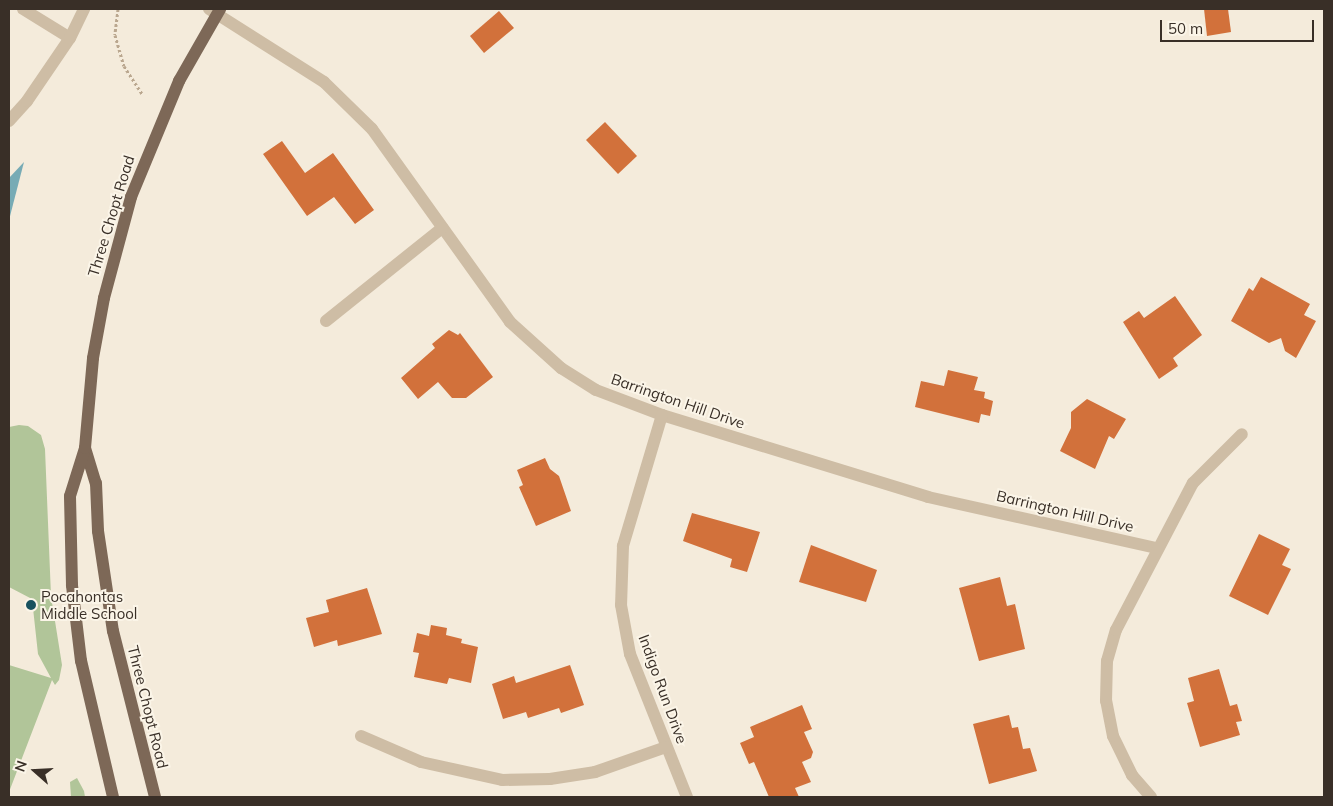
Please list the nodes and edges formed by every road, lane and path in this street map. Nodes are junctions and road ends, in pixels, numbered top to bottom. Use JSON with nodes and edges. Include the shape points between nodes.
{"nodes":[{"id":1,"x":22,"y":9,"type":"edge"},
{"id":2,"x":84,"y":9,"type":"edge"},
{"id":3,"x":118,"y":9,"type":"edge"},
{"id":4,"x":215,"y":11,"type":"edge"},
{"id":5,"x":70,"y":38,"type":"junction"},
{"id":6,"x":142,"y":94,"type":"dead end"},
{"id":7,"x":9,"y":120,"type":"edge"},
{"id":8,"x":442,"y":228,"type":"junction"},
{"id":9,"x":326,"y":322,"type":"dead end"},
{"id":10,"x":662,"y":415,"type":"junction"},
{"id":11,"x":1242,"y":434,"type":"dead end"},
{"id":12,"x":85,"y":448,"type":"junction"},
{"id":13,"x":1157,"y":548,"type":"junction"},
{"id":14,"x":361,"y":736,"type":"dead end"},
{"id":15,"x":666,"y":747,"type":"junction"},
{"id":16,"x":113,"y":797,"type":"edge"},
{"id":17,"x":155,"y":797,"type":"edge"},
{"id":18,"x":687,"y":797,"type":"edge"},
{"id":19,"x":1151,"y":797,"type":"edge"}],
"edges":[{"from":1,"to":5,"type":"street"},
{"from":2,"to":5,"type":"street"},
{"from":3,"to":6,"type":"path","via":[[115,35],[121,58]]},
{"from":4,"to":8,"type":"street","name":"Barrington Hill Drive","via":[[324,82],[372,129]]},
{"from":4,"to":12,"type":"main road","name":"Three Chopt Road","via":[[150,146],[118,240],[93,358]]},
{"from":5,"to":7,"type":"street","via":[[27,101]]},
{"from":8,"to":9,"type":"street"},
{"from":8,"to":10,"type":"street","name":"Barrington Hill Drive","via":[[510,322],[561,368],[596,390]]},
{"from":10,"to":13,"type":"street","name":"Barrington Hill Drive","via":[[928,497]]},
{"from":10,"to":15,"type":"street","name":"Indigo Run Drive","via":[[623,546],[621,605],[630,654]]},
{"from":11,"to":13,"type":"street","via":[[1193,482]]},
{"from":12,"to":16,"type":"main road","name":"Three Chopt Road","via":[[70,496],[72,585],[88,698]]},
{"from":12,"to":17,"type":"main road","name":"Three Chopt Road","via":[[96,483],[98,531],[113,631]]},
{"from":13,"to":19,"type":"street","via":[[1116,630],[1105,682],[1113,736],[1132,775]]},
{"from":14,"to":15,"type":"street","via":[[421,762],[502,780],[550,779],[594,772]]},
{"from":15,"to":18,"type":"street","name":"Indigo Run Drive"}]}
